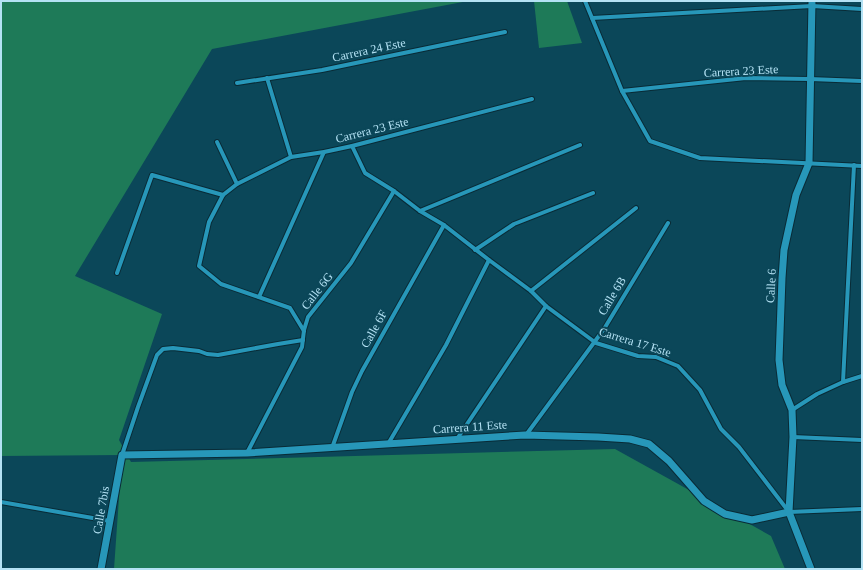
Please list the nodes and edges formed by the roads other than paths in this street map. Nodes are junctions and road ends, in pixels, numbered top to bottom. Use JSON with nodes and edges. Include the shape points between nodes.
{"nodes":[{"id":1,"x":585,"y":1,"type":"edge"},
{"id":2,"x":812,"y":4,"type":"edge"},
{"id":3,"x":862,"y":9,"type":"edge"},
{"id":4,"x":592,"y":18,"type":"junction"},
{"id":5,"x":505,"y":32,"type":"dead end"},
{"id":6,"x":267,"y":78,"type":"junction"},
{"id":7,"x":810,"y":79,"type":"junction"},
{"id":8,"x":862,"y":81,"type":"edge"},
{"id":9,"x":237,"y":83,"type":"dead end"},
{"id":10,"x":622,"y":91,"type":"junction"},
{"id":11,"x":532,"y":99,"type":"dead end"},
{"id":12,"x":217,"y":142,"type":"dead end"},
{"id":13,"x":580,"y":145,"type":"dead end"},
{"id":14,"x":352,"y":146,"type":"junction"},
{"id":15,"x":324,"y":152,"type":"junction"},
{"id":16,"x":291,"y":157,"type":"junction"},
{"id":17,"x":809,"y":163,"type":"junction"},
{"id":18,"x":854,"y":165,"type":"junction"},
{"id":19,"x":862,"y":166,"type":"edge"},
{"id":20,"x":237,"y":184,"type":"junction"},
{"id":21,"x":394,"y":191,"type":"junction"},
{"id":22,"x":593,"y":193,"type":"dead end"},
{"id":23,"x":223,"y":195,"type":"junction"},
{"id":24,"x":636,"y":208,"type":"dead end"},
{"id":25,"x":420,"y":211,"type":"junction"},
{"id":26,"x":668,"y":223,"type":"dead end"},
{"id":27,"x":444,"y":225,"type":"junction"},
{"id":28,"x":476,"y":250,"type":"junction"},
{"id":29,"x":489,"y":260,"type":"junction"},
{"id":30,"x":117,"y":273,"type":"dead end"},
{"id":31,"x":531,"y":291,"type":"junction"},
{"id":32,"x":259,"y":297,"type":"junction"},
{"id":33,"x":546,"y":306,"type":"junction"},
{"id":34,"x":304,"y":331,"type":"junction"},
{"id":35,"x":303,"y":340,"type":"junction"},
{"id":36,"x":594,"y":342,"type":"junction"},
{"id":37,"x":862,"y":376,"type":"edge"},
{"id":38,"x":843,"y":382,"type":"junction"},
{"id":39,"x":792,"y":410,"type":"junction"},
{"id":40,"x":525,"y":435,"type":"junction"},
{"id":41,"x":793,"y":437,"type":"junction"},
{"id":42,"x":457,"y":439,"type":"junction"},
{"id":43,"x":862,"y":440,"type":"edge"},
{"id":44,"x":387,"y":444,"type":"junction"},
{"id":45,"x":332,"y":448,"type":"junction"},
{"id":46,"x":247,"y":453,"type":"junction"},
{"id":47,"x":122,"y":455,"type":"junction"},
{"id":48,"x":1,"y":502,"type":"edge"},
{"id":49,"x":862,"y":509,"type":"edge"},
{"id":50,"x":789,"y":512,"type":"junction"},
{"id":51,"x":110,"y":521,"type":"junction"},
{"id":52,"x":101,"y":569,"type":"edge"},
{"id":53,"x":811,"y":569,"type":"edge"}],
"edges":[{"from":1,"to":4,"type":"street"},
{"from":2,"to":3,"type":"street"},
{"from":2,"to":4,"type":"street"},
{"from":2,"to":7,"type":"street","name":"Calle 6"},
{"from":4,"to":10,"type":"street"},
{"from":5,"to":6,"type":"street","name":"Carrera 24 Este","via":[[322,70]]},
{"from":6,"to":9,"type":"street","name":"Carrera 24 Este"},
{"from":6,"to":16,"type":"street"},
{"from":7,"to":8,"type":"street","name":"Carrera 23 Este"},
{"from":7,"to":10,"type":"street","name":"Carrera 23 Este","via":[[746,78]]},
{"from":7,"to":17,"type":"street","name":"Calle 6"},
{"from":10,"to":17,"type":"street","via":[[650,141],[700,158]]},
{"from":11,"to":14,"type":"street","name":"Carrera 23 Este"},
{"from":12,"to":20,"type":"street"},
{"from":13,"to":25,"type":"street"},
{"from":14,"to":15,"type":"street","name":"Carrera 23 Este"},
{"from":14,"to":21,"type":"street","name":"Carrera 17 Este","via":[[365,173]]},
{"from":15,"to":16,"type":"street","name":"Carrera 23 Este"},
{"from":15,"to":32,"type":"street"},
{"from":16,"to":20,"type":"street","name":"Carrera 23 Este"},
{"from":17,"to":18,"type":"street"},
{"from":17,"to":39,"type":"street","name":"Calle 6","via":[[796,195],[784,250],[782,278],[779,360],[782,385]]},
{"from":18,"to":19,"type":"street"},
{"from":18,"to":38,"type":"street"},
{"from":20,"to":23,"type":"street","name":"Carrera 23 Este"},
{"from":21,"to":25,"type":"street","name":"Carrera 17 Este"},
{"from":21,"to":34,"type":"street","name":"Calle 6G","via":[[351,263],[308,317]]},
{"from":22,"to":28,"type":"street","via":[[514,224]]},
{"from":23,"to":30,"type":"street","via":[[152,175]]},
{"from":23,"to":32,"type":"street","via":[[209,222],[199,266],[221,284]]},
{"from":24,"to":31,"type":"street"},
{"from":25,"to":27,"type":"street","name":"Carrera 17 Este"},
{"from":26,"to":36,"type":"street","name":"Calle 6B"},
{"from":27,"to":28,"type":"street","name":"Carrera 17 Este"},
{"from":27,"to":45,"type":"street","name":"Calle 6F","via":[[362,371]]},
{"from":28,"to":29,"type":"street","name":"Carrera 17 Este"},
{"from":29,"to":31,"type":"street","name":"Carrera 17 Este"},
{"from":29,"to":44,"type":"street","via":[[446,345]]},
{"from":31,"to":33,"type":"street","name":"Carrera 17 Este"},
{"from":32,"to":34,"type":"street","via":[[290,308]]},
{"from":33,"to":36,"type":"street","name":"Carrera 17 Este"},
{"from":33,"to":42,"type":"street"},
{"from":34,"to":35,"type":"street","name":"Calle 6G"},
{"from":35,"to":46,"type":"street","name":"Calle 6G","via":[[302,347]]},
{"from":35,"to":47,"type":"street","via":[[218,355],[173,348],[163,349],[157,355]]},
{"from":36,"to":40,"type":"street","name":"Calle 6B"},
{"from":36,"to":50,"type":"street","name":"Carrera 17 Este","via":[[638,356],[656,357],[678,366],[700,390],[721,429],[739,447]]},
{"from":37,"to":38,"type":"street"},
{"from":38,"to":39,"type":"street"},
{"from":39,"to":41,"type":"street","name":"Calle 6"},
{"from":40,"to":42,"type":"street","name":"Carrera 11 Este"},
{"from":40,"to":50,"type":"street","name":"Carrera 11 Este","via":[[617,438],[649,444],[669,461],[704,501],[725,514],[752,520]]},
{"from":41,"to":43,"type":"street"},
{"from":41,"to":50,"type":"street","name":"Calle 6"},
{"from":42,"to":44,"type":"street","name":"Carrera 11 Este"},
{"from":44,"to":45,"type":"street","name":"Carrera 11 Este"},
{"from":45,"to":46,"type":"street","name":"Carrera 11 Este"},
{"from":46,"to":47,"type":"street","name":"Carrera 11 Este"},
{"from":47,"to":51,"type":"street","name":"Calle 7bis"},
{"from":48,"to":51,"type":"street"},
{"from":49,"to":50,"type":"street"},
{"from":50,"to":53,"type":"street","name":"Calle 6"},
{"from":51,"to":52,"type":"street","name":"Calle 7bis"}]}
